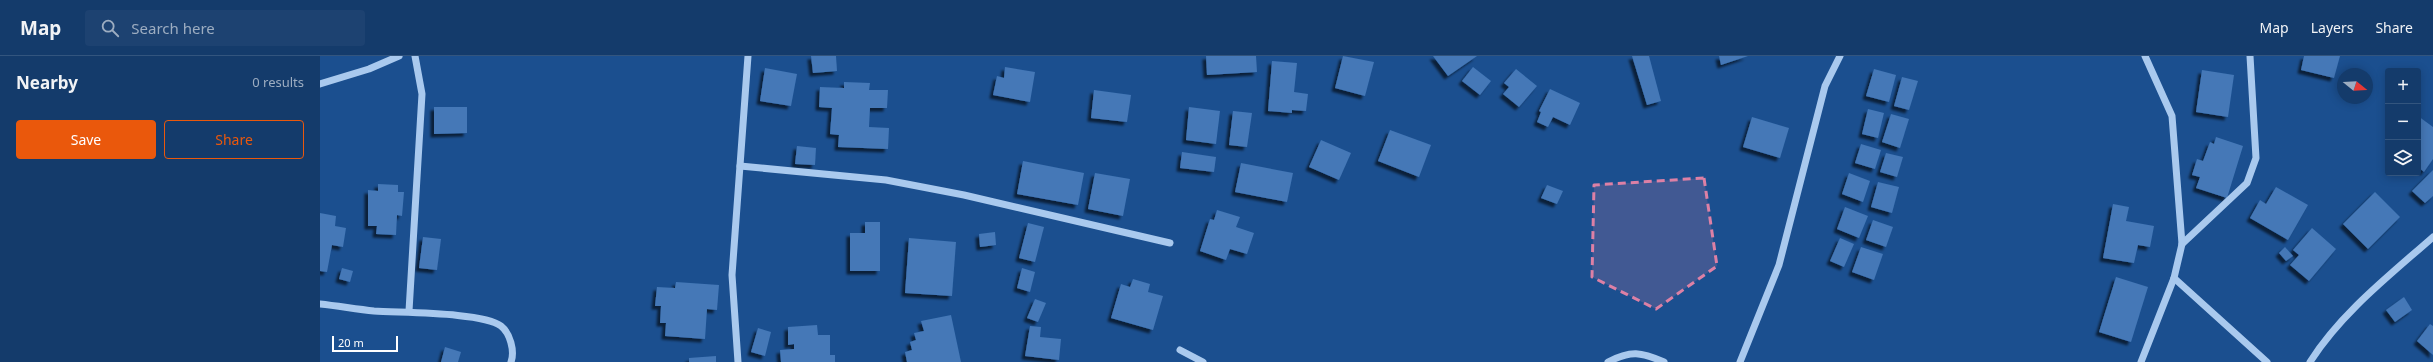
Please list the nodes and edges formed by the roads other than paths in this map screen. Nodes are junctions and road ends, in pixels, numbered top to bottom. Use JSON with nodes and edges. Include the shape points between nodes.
{"nodes":[{"id":1,"x":399,"y":56,"type":"edge"},
{"id":2,"x":415,"y":56,"type":"edge"},
{"id":3,"x":748,"y":56,"type":"edge"},
{"id":4,"x":1840,"y":56,"type":"edge"},
{"id":5,"x":2145,"y":56,"type":"edge"},
{"id":6,"x":2250,"y":56,"type":"edge"},
{"id":7,"x":320,"y":84,"type":"edge"},
{"id":8,"x":740,"y":166,"type":"junction"},
{"id":9,"x":2433,"y":237,"type":"edge"},
{"id":10,"x":1170,"y":243,"type":"dead end"},
{"id":11,"x":2182,"y":244,"type":"junction"},
{"id":12,"x":2174,"y":278,"type":"junction"},
{"id":13,"x":320,"y":304,"type":"edge"},
{"id":14,"x":409,"y":311,"type":"junction"},
{"id":15,"x":1180,"y":350,"type":"dead end"},
{"id":16,"x":512,"y":362,"type":"edge"},
{"id":17,"x":738,"y":362,"type":"edge"},
{"id":18,"x":1204,"y":362,"type":"edge"},
{"id":19,"x":1608,"y":362,"type":"edge"},
{"id":20,"x":1664,"y":362,"type":"edge"},
{"id":21,"x":1740,"y":362,"type":"edge"},
{"id":22,"x":2140,"y":362,"type":"edge"},
{"id":23,"x":2267,"y":362,"type":"edge"},
{"id":24,"x":2310,"y":362,"type":"edge"}],
"edges":[{"from":1,"to":7,"type":"street","via":[[369,70]]},
{"from":2,"to":14,"type":"street","via":[[422,94]]},
{"from":3,"to":8,"type":"street"},
{"from":4,"to":21,"type":"street","via":[[1826,86],[1779,265]]},
{"from":5,"to":11,"type":"street","via":[[2172,116]]},
{"from":6,"to":11,"type":"street","via":[[2256,158],[2253,171],[2248,183]]},
{"from":8,"to":10,"type":"street","via":[[886,180],[964,195]]},
{"from":8,"to":17,"type":"street","via":[[732,275]]},
{"from":9,"to":24,"type":"street","via":[[2366,298],[2321,345]]},
{"from":11,"to":12,"type":"street"},
{"from":12,"to":22,"type":"street"},
{"from":12,"to":23,"type":"street"},
{"from":13,"to":14,"type":"street","via":[[376,311]]},
{"from":14,"to":16,"type":"street","via":[[473,318],[500,325],[508,334]]},
{"from":15,"to":18,"type":"street"},
{"from":19,"to":20,"type":"street","via":[[1624,353],[1644,354]]}]}
